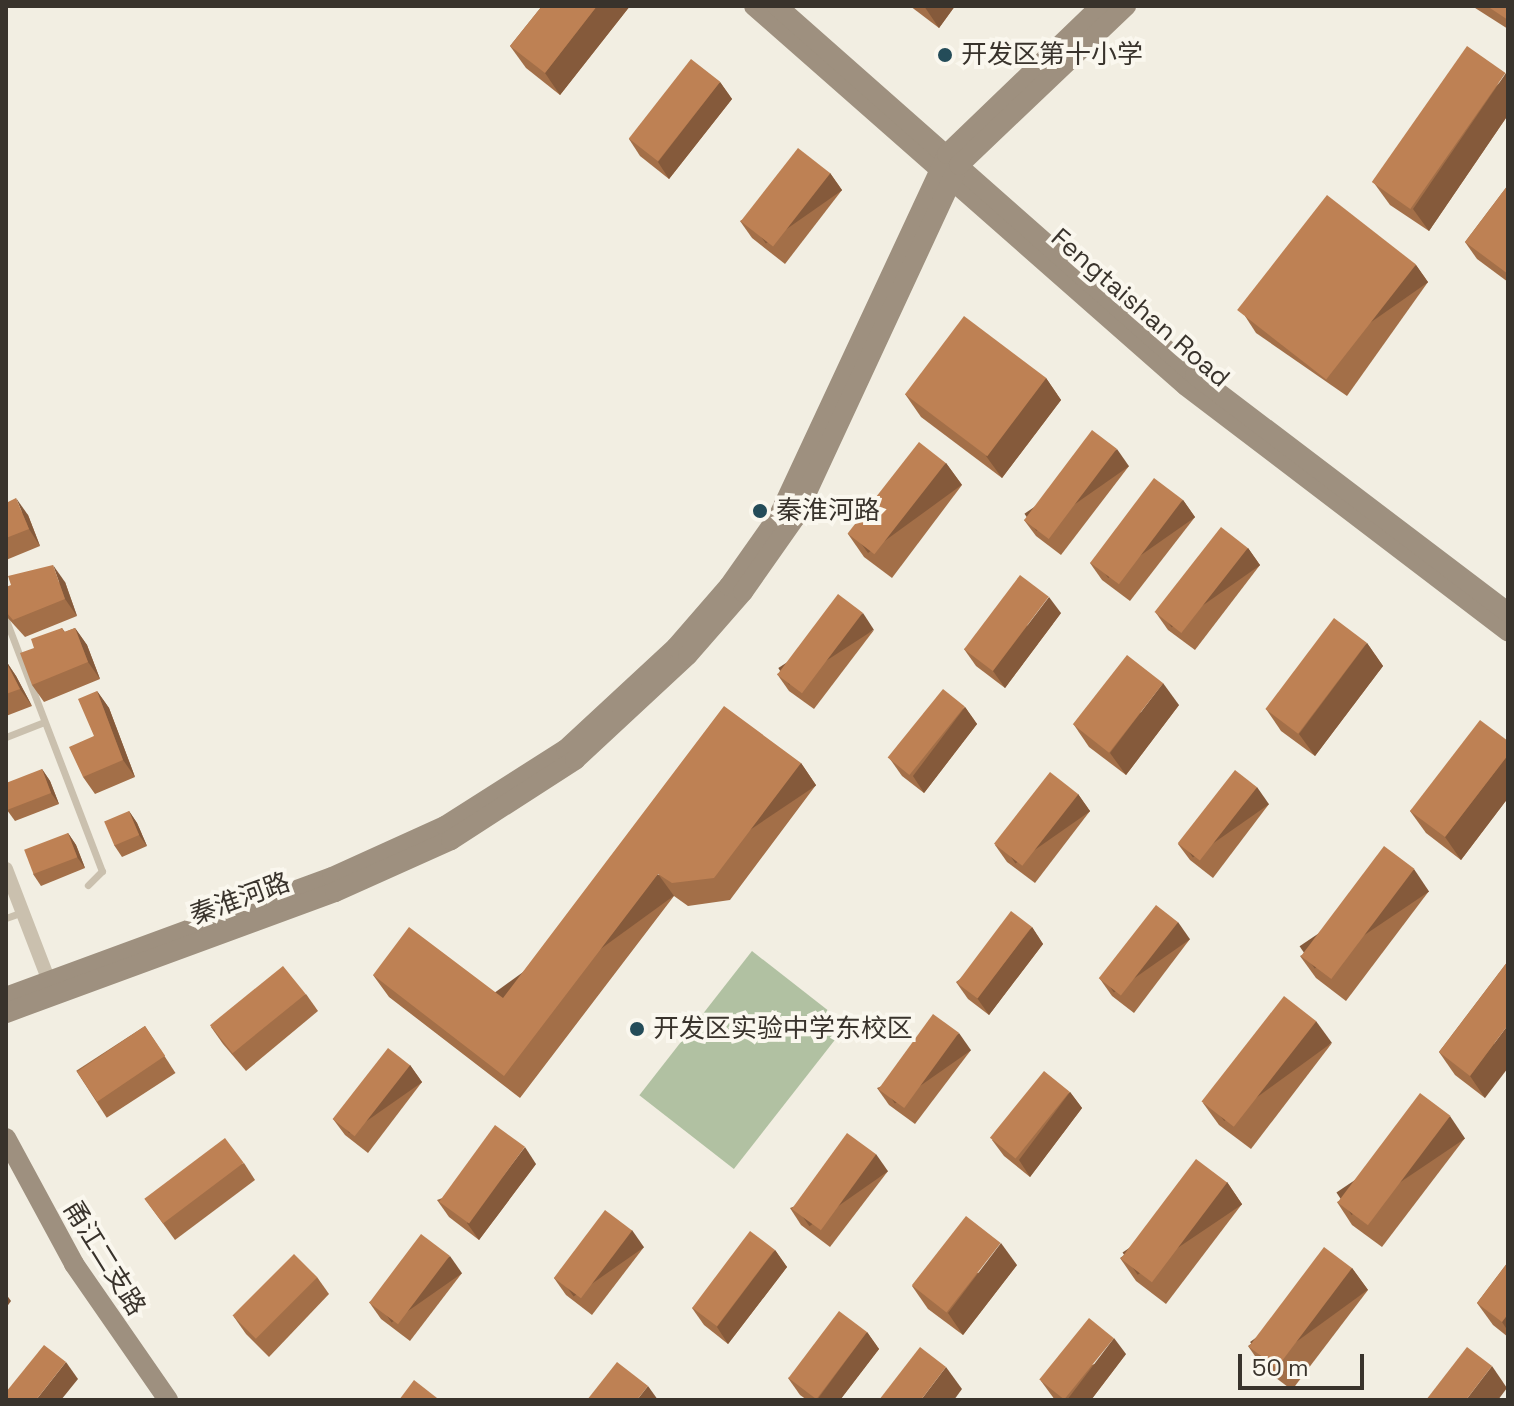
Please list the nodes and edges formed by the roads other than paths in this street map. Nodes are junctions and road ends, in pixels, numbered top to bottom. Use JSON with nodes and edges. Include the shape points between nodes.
{"nodes":[{"id":1,"x":754,"y":6,"type":"edge"},
{"id":2,"x":777,"y":6,"type":"edge"},
{"id":3,"x":1101,"y":6,"type":"edge"},
{"id":4,"x":1126,"y":6,"type":"edge"},
{"id":5,"x":949,"y":166,"type":"junction"},
{"id":6,"x":1508,"y":613,"type":"edge"},
{"id":7,"x":6,"y":620,"type":"edge"},
{"id":8,"x":1508,"y":631,"type":"edge"},
{"id":9,"x":30,"y":650,"type":"edge"},
{"id":10,"x":18,"y":655,"type":"junction"},
{"id":11,"x":6,"y":659,"type":"edge"},
{"id":12,"x":44,"y":722,"type":"junction"},
{"id":13,"x":6,"y":737,"type":"edge"},
{"id":14,"x":6,"y":869,"type":"edge"},
{"id":15,"x":88,"y":885,"type":"dead end"},
{"id":16,"x":13,"y":916,"type":"edge"},
{"id":17,"x":49,"y":981,"type":"junction"},
{"id":18,"x":6,"y":997,"type":"edge"},
{"id":19,"x":6,"y":1013,"type":"edge"},
{"id":20,"x":6,"y":1138,"type":"edge"},
{"id":21,"x":168,"y":1400,"type":"edge"}],
"edges":[{"from":1,"to":5,"type":"main road","name":"Fengtaishan Road"},
{"from":2,"to":5,"type":"main road","name":"Fengtaishan Road"},
{"from":3,"to":5,"type":"main road","name":"秦淮河路"},
{"from":4,"to":5,"type":"main road","name":"秦淮河路"},
{"from":5,"to":6,"type":"main road","name":"Fengtaishan Road","via":[[1195,375]]},
{"from":5,"to":8,"type":"main road","name":"Fengtaishan Road","via":[[1186,386]]},
{"from":5,"to":17,"type":"main road","name":"秦淮河路","via":[[779,515],[729,586],[676,647],[566,749],[445,826],[332,877]]},
{"from":5,"to":19,"type":"main road","name":"秦淮河路","via":[[795,518],[743,592],[688,655],[575,760],[451,840],[335,892]]},
{"from":7,"to":10,"type":"lane"},
{"from":9,"to":10,"type":"lane"},
{"from":10,"to":11,"type":"lane"},
{"from":10,"to":12,"type":"lane"},
{"from":12,"to":13,"type":"lane"},
{"from":12,"to":15,"type":"lane","via":[[102,871]]},
{"from":14,"to":16,"type":"street"},
{"from":16,"to":17,"type":"street","via":[[37,941]]},
{"from":17,"to":18,"type":"main road","name":"秦淮河路"},
{"from":20,"to":21,"type":"main road","name":"甬江二支路","via":[[74,1264]]}]}
